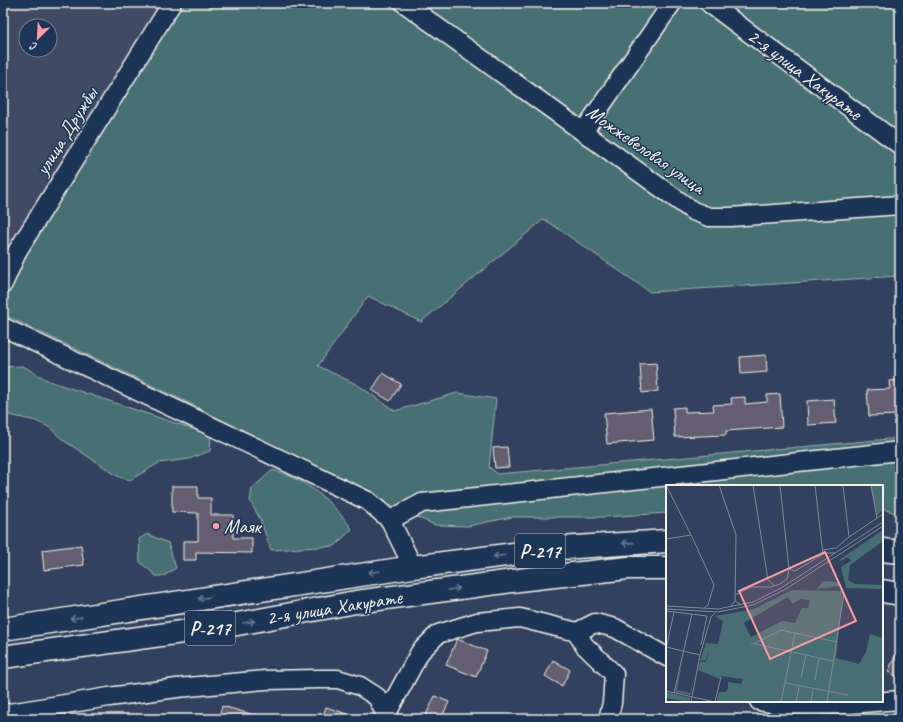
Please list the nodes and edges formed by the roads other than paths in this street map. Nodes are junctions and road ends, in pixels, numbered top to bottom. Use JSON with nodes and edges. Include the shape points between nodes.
{"nodes":[{"id":1,"x":172,"y":3,"type":"edge"},
{"id":2,"x":404,"y":3,"type":"edge"},
{"id":3,"x":672,"y":3,"type":"edge"},
{"id":4,"x":709,"y":3,"type":"edge"},
{"id":5,"x":583,"y":132,"type":"junction"},
{"id":6,"x":900,"y":145,"type":"edge"},
{"id":7,"x":900,"y":205,"type":"edge"},
{"id":8,"x":3,"y":284,"type":"edge"},
{"id":9,"x":3,"y":327,"type":"edge"},
{"id":10,"x":900,"y":451,"type":"edge"},
{"id":11,"x":390,"y":520,"type":"junction"},
{"id":12,"x":666,"y":541,"type":"edge"},
{"id":13,"x":883,"y":545,"type":"edge"},
{"id":14,"x":900,"y":545,"type":"edge"},
{"id":15,"x":883,"y":550,"type":"edge"},
{"id":16,"x":900,"y":552,"type":"edge"},
{"id":17,"x":413,"y":566,"type":"junction"},
{"id":18,"x":666,"y":568,"type":"edge"},
{"id":19,"x":579,"y":574,"type":"junction"},
{"id":20,"x":666,"y":575,"type":"edge"},
{"id":21,"x":883,"y":578,"type":"edge"},
{"id":22,"x":900,"y":580,"type":"edge"},
{"id":23,"x":883,"y":592,"type":"edge"},
{"id":24,"x":900,"y":594,"type":"edge"},
{"id":25,"x":3,"y":629,"type":"edge"},
{"id":26,"x":577,"y":632,"type":"junction"},
{"id":27,"x":151,"y":636,"type":"junction"},
{"id":28,"x":666,"y":656,"type":"edge"},
{"id":29,"x":3,"y":657,"type":"edge"},
{"id":30,"x":3,"y":666,"type":"edge"},
{"id":31,"x":900,"y":700,"type":"edge"},
{"id":32,"x":883,"y":701,"type":"edge"},
{"id":33,"x":763,"y":702,"type":"edge"},
{"id":34,"x":871,"y":702,"type":"edge"},
{"id":35,"x":13,"y":714,"type":"edge"},
{"id":36,"x":385,"y":717,"type":"edge"},
{"id":37,"x":608,"y":719,"type":"edge"}],
"edges":[{"from":1,"to":8,"type":"street","name":"улица Дружбы","via":[[18,250]]},
{"from":2,"to":5,"type":"street","name":"Можжевеловая улица"},
{"from":3,"to":5,"type":"street"},
{"from":4,"to":6,"type":"street","name":"2-я улица Хакурате"},
{"from":5,"to":7,"type":"street","name":"Можжевеловая улица","via":[[693,211],[709,217]]},
{"from":9,"to":11,"type":"street","via":[[368,501]]},
{"from":10,"to":11,"type":"street","via":[[422,503]]},
{"from":11,"to":17,"type":"street"},
{"from":12,"to":17,"type":"main road","name":"2-я улица Хакурате","number":"Р-217","one_way":true,"via":[[561,548]]},
{"from":13,"to":14,"type":"main road"},
{"from":15,"to":16,"type":"main road"},
{"from":17,"to":25,"type":"main road","name":"2-я улица Хакурате","number":"Р-217","one_way":true},
{"from":18,"to":19,"type":"main road","name":"2-я улица Хакурате","number":"Р-217","via":[[628,568]]},
{"from":19,"to":20,"type":"main road"},
{"from":27,"to":19,"type":"main road","name":"2-я улица Хакурате","number":"Р-217","one_way":true,"via":[[232,625],[356,602]]},
{"from":21,"to":22,"type":"main road"},
{"from":23,"to":24,"type":"main road"},
{"from":26,"to":28,"type":"street","via":[[595,623],[615,628]]},
{"from":26,"to":36,"type":"street","via":[[520,618],[477,622],[438,634],[420,652]]},
{"from":26,"to":37,"type":"street","via":[[584,645],[614,674]]},
{"from":27,"to":29,"type":"main road","name":"2-я улица Хакурате","number":"Р-217"},
{"from":27,"to":30,"type":"street","via":[[145,640]]},
{"from":31,"to":32,"type":"street"},
{"from":33,"to":34,"type":"street","via":[[784,706]]},
{"from":35,"to":36,"type":"street","via":[[177,688],[265,680],[338,679],[360,686],[377,697]]}]}
